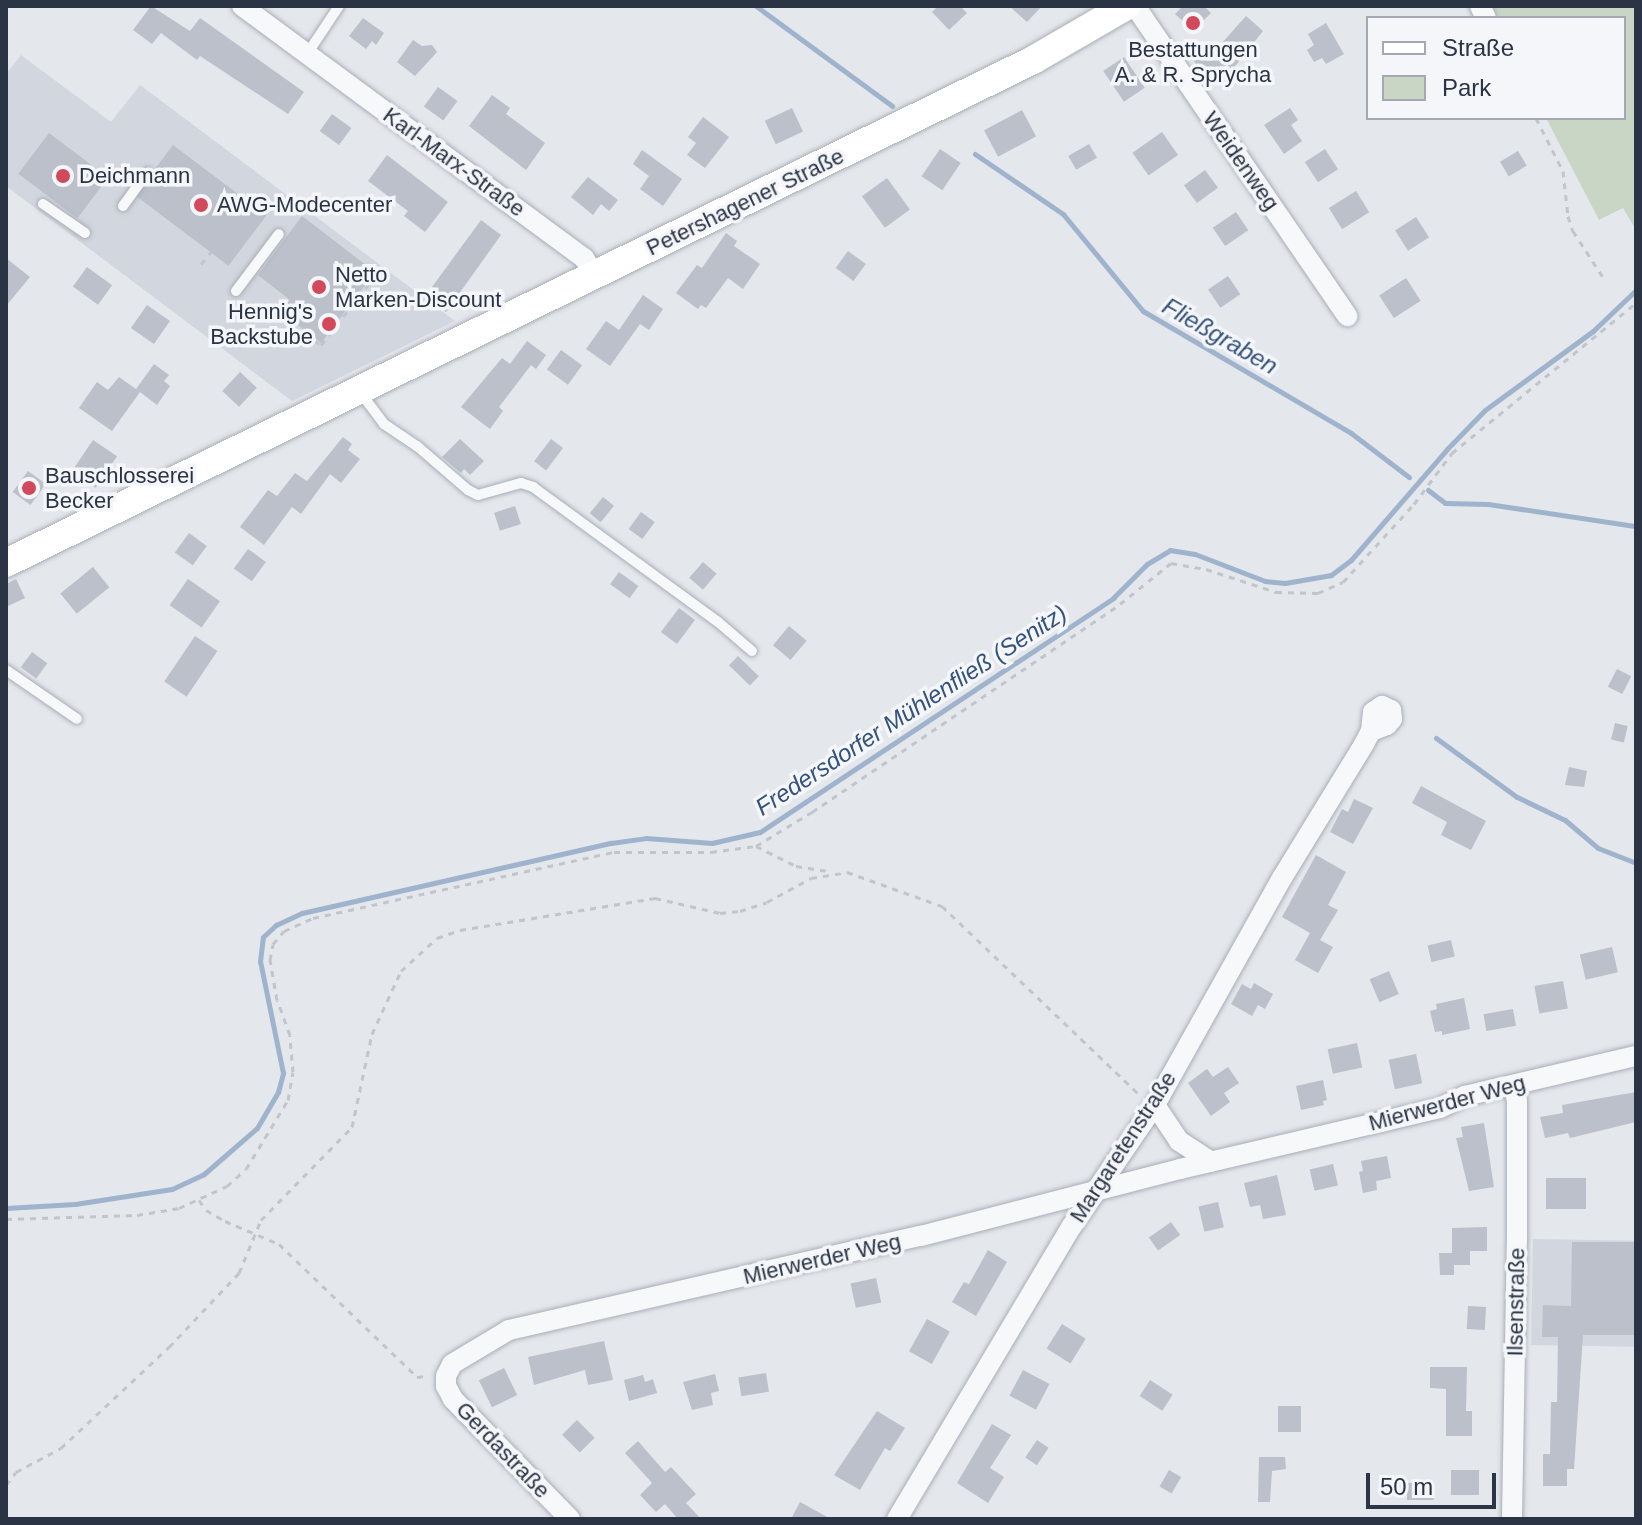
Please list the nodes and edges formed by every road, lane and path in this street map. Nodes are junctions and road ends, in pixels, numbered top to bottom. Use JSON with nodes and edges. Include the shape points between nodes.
{"nodes":[{"id":1,"x":242,"y":6,"type":"edge"},
{"id":2,"x":339,"y":6,"type":"edge"},
{"id":3,"x":1126,"y":6,"type":"edge"},
{"id":4,"x":1135,"y":6,"type":"edge"},
{"id":5,"x":307,"y":54,"type":"junction"},
{"id":6,"x":1537,"y":120,"type":"edge"},
{"id":7,"x":147,"y":173,"type":"dead end"},
{"id":8,"x":43,"y":204,"type":"dead end"},
{"id":9,"x":123,"y":206,"type":"dead end"},
{"id":10,"x":85,"y":233,"type":"dead end"},
{"id":11,"x":279,"y":234,"type":"dead end"},
{"id":12,"x":211,"y":252,"type":"dead end"},
{"id":13,"x":201,"y":264,"type":"dead end"},
{"id":14,"x":378,"y":272,"type":"dead end"},
{"id":15,"x":595,"y":276,"type":"junction"},
{"id":16,"x":1603,"y":277,"type":"dead end"},
{"id":17,"x":236,"y":291,"type":"dead end"},
{"id":18,"x":1636,"y":303,"type":"edge"},
{"id":19,"x":1347,"y":316,"type":"dead end"},
{"id":20,"x":310,"y":346,"type":"dead end"},
{"id":21,"x":359,"y":390,"type":"junction"},
{"id":22,"x":6,"y":563,"type":"edge"},
{"id":23,"x":752,"y":651,"type":"dead end"},
{"id":24,"x":6,"y":670,"type":"edge"},
{"id":25,"x":77,"y":719,"type":"dead end"},
{"id":26,"x":1371,"y":731,"type":"dead end"},
{"id":27,"x":756,"y":846,"type":"junction"},
{"id":28,"x":830,"y":872,"type":"junction"},
{"id":29,"x":1636,"y":1056,"type":"edge"},
{"id":30,"x":1514,"y":1085,"type":"junction"},
{"id":31,"x":1155,"y":1105,"type":"junction"},
{"id":32,"x":1211,"y":1162,"type":"junction"},
{"id":33,"x":1096,"y":1190,"type":"junction"},
{"id":34,"x":199,"y":1200,"type":"junction"},
{"id":35,"x":6,"y":1219,"type":"edge"},
{"id":36,"x":254,"y":1234,"type":"junction"},
{"id":37,"x":446,"y":1376,"type":"junction"},
{"id":38,"x":6,"y":1485,"type":"edge"},
{"id":39,"x":570,"y":1519,"type":"edge"},
{"id":40,"x":897,"y":1519,"type":"edge"},
{"id":41,"x":1512,"y":1519,"type":"edge"}],
"edges":[{"from":1,"to":5,"type":"street","name":"Karl-Marx-Straße"},
{"from":2,"to":5,"type":"lane"},
{"from":3,"to":15,"type":"street","name":"Petershagener Straße","via":[[1033,60]]},
{"from":4,"to":19,"type":"street","name":"Weidenweg"},
{"from":5,"to":15,"type":"street","name":"Karl-Marx-Straße","via":[[584,258]]},
{"from":6,"to":16,"type":"path","via":[[1563,171],[1573,231]]},
{"from":7,"to":9,"type":"lane"},
{"from":8,"to":10,"type":"lane"},
{"from":11,"to":17,"type":"lane"},
{"from":12,"to":13,"type":"path"},
{"from":14,"to":20,"type":"path","via":[[321,345],[315,339]]},
{"from":15,"to":21,"type":"street","name":"Petershagener Straße"},
{"from":18,"to":27,"type":"path","via":[[1452,453],[1343,582],[1318,593],[1276,592],[1171,563],[1120,604]]},
{"from":21,"to":22,"type":"street","name":"Petershagener Straße"},
{"from":21,"to":23,"type":"lane","via":[[384,424],[468,490],[478,495],[521,483],[533,487]]},
{"from":24,"to":25,"type":"lane"},
{"from":26,"to":31,"type":"street","name":"Margaretenstraße"},
{"from":27,"to":28,"type":"path","via":[[796,866]]},
{"from":27,"to":34,"type":"path","via":[[711,852],[614,852],[313,918],[284,931],[273,944],[270,960],[293,1053],[288,1100],[246,1169]]},
{"from":28,"to":31,"type":"path","via":[[880,881],[942,906]]},
{"from":28,"to":36,"type":"path","via":[[740,911],[720,913],[655,898],[437,938],[401,971],[372,1034],[352,1127],[303,1173]]},
{"from":29,"to":30,"type":"street","name":"Mierwerder Weg"},
{"from":30,"to":32,"type":"street","name":"Mierwerder Weg","via":[[1465,1096],[1440,1108]]},
{"from":30,"to":41,"type":"street","name":"Ilsenstraße"},
{"from":31,"to":32,"type":"street","via":[[1179,1141]]},
{"from":31,"to":33,"type":"street","name":"Margaretenstraße"},
{"from":32,"to":33,"type":"street","name":"Mierwerder Weg"},
{"from":33,"to":37,"type":"street","name":"Mierwerder Weg","via":[[921,1236],[509,1330],[460,1358]]},
{"from":33,"to":40,"type":"street","name":"Margaretenstraße"},
{"from":34,"to":35,"type":"path","via":[[137,1215]]},
{"from":34,"to":36,"type":"path","via":[[206,1210]]},
{"from":36,"to":37,"type":"path","via":[[279,1244],[417,1377]]},
{"from":36,"to":38,"type":"path","via":[[239,1273],[210,1305],[61,1448],[16,1472]]},
{"from":37,"to":39,"type":"street","name":"Gerdastraße","via":[[453,1399]]}]}
